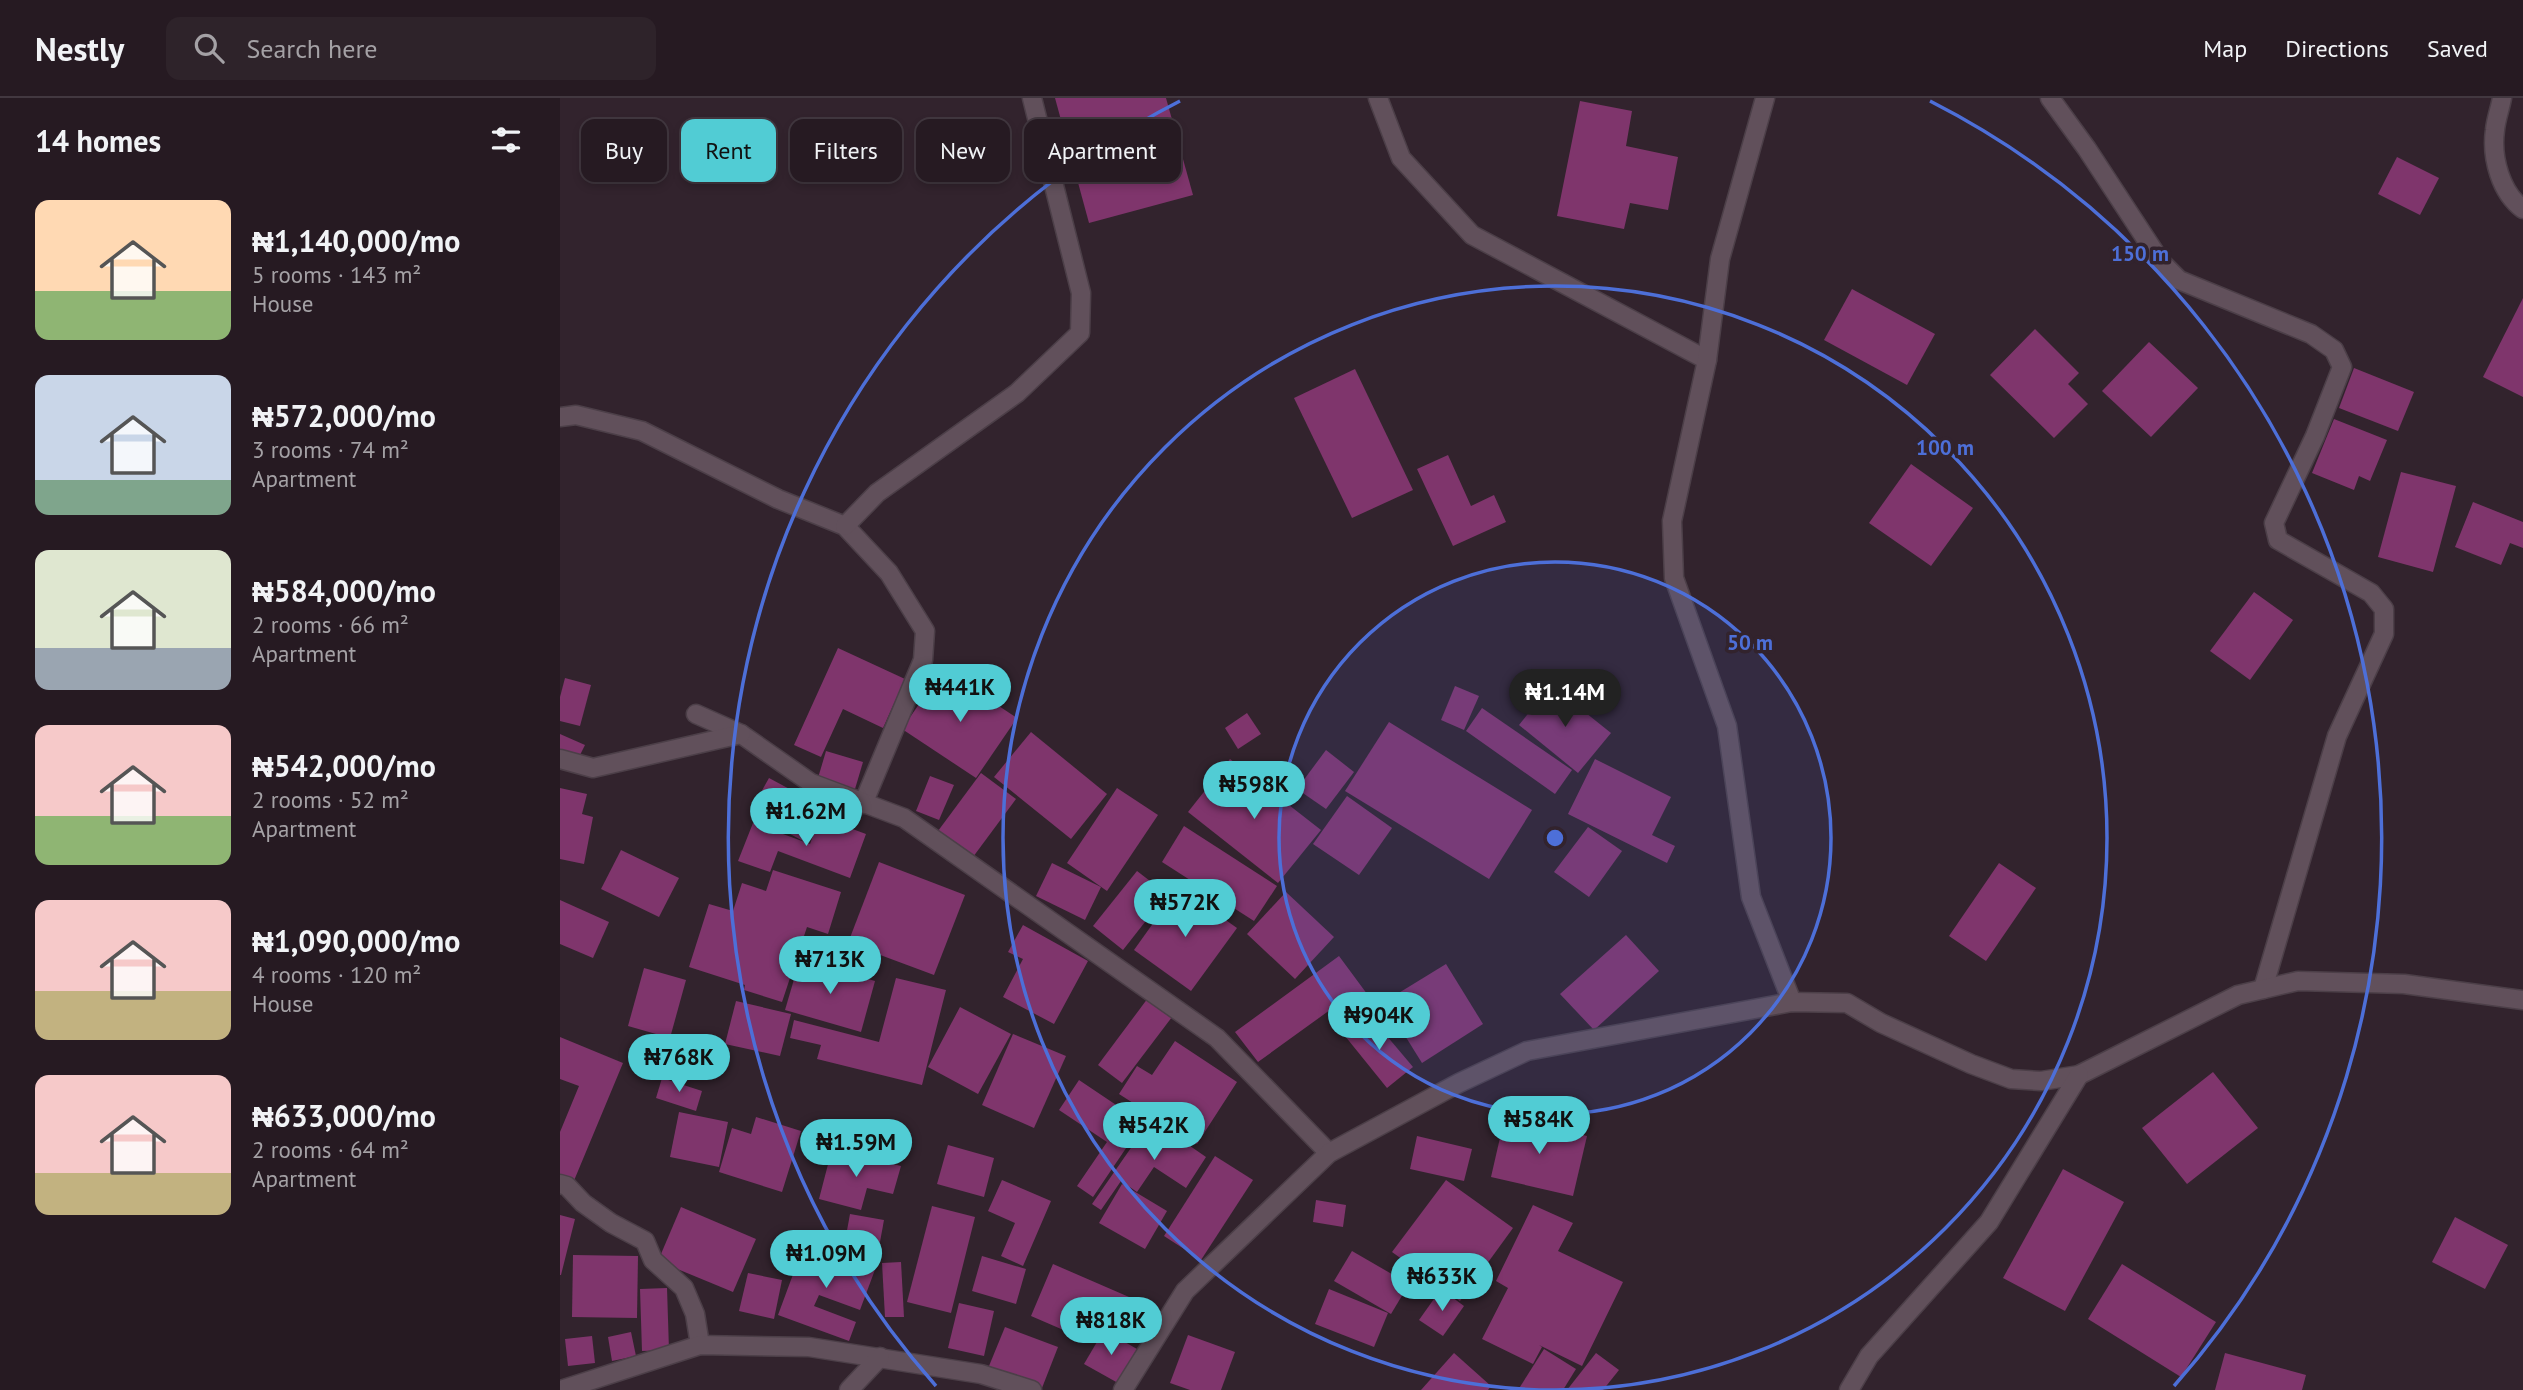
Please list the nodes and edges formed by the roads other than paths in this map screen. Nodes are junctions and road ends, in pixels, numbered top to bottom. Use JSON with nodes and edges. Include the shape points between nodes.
{"nodes":[{"id":1,"x":1032,"y":98,"type":"edge"},
{"id":2,"x":1378,"y":98,"type":"edge"},
{"id":3,"x":1765,"y":98,"type":"edge"},
{"id":4,"x":2050,"y":98,"type":"edge"},
{"id":5,"x":2502,"y":98,"type":"edge"},
{"id":6,"x":2523,"y":209,"type":"edge"},
{"id":7,"x":1707,"y":360,"type":"junction"},
{"id":8,"x":560,"y":417,"type":"edge"},
{"id":9,"x":845,"y":526,"type":"junction"},
{"id":10,"x":696,"y":714,"type":"dead end"},
{"id":11,"x":741,"y":734,"type":"junction"},
{"id":12,"x":560,"y":759,"type":"edge"},
{"id":13,"x":863,"y":804,"type":"junction"},
{"id":14,"x":2263,"y":989,"type":"junction"},
{"id":15,"x":2523,"y":1000,"type":"edge"},
{"id":16,"x":1792,"y":1002,"type":"junction"},
{"id":17,"x":2079,"y":1075,"type":"junction"},
{"id":18,"x":1329,"y":1153,"type":"junction"},
{"id":19,"x":560,"y":1184,"type":"edge"},
{"id":20,"x":700,"y":1345,"type":"junction"},
{"id":21,"x":880,"y":1357,"type":"junction"},
{"id":22,"x":561,"y":1390,"type":"edge"},
{"id":23,"x":849,"y":1390,"type":"edge"},
{"id":24,"x":1032,"y":1390,"type":"edge"},
{"id":25,"x":1123,"y":1390,"type":"edge"},
{"id":26,"x":1849,"y":1390,"type":"edge"}],
"edges":[{"from":1,"to":9,"type":"street","via":[[1081,293],[1080,333],[1017,393],[877,494]]},
{"from":2,"to":7,"type":"street","via":[[1401,158],[1472,235]]},
{"from":3,"to":7,"type":"street","via":[[1720,259]]},
{"from":4,"to":14,"type":"street","via":[[2161,262],[2179,280],[2311,334],[2334,349],[2342,367],[2274,523],[2277,540],[2371,593],[2384,609],[2384,634],[2337,736]]},
{"from":5,"to":6,"type":"street","via":[[2494,132],[2498,172],[2511,201]]},
{"from":7,"to":16,"type":"street","via":[[1672,521],[1674,578],[1727,726],[1751,897]]},
{"from":8,"to":9,"type":"street","via":[[576,415],[642,431],[778,499]]},
{"from":9,"to":13,"type":"street","via":[[889,573],[925,631],[923,660]]},
{"from":10,"to":11,"type":"street"},
{"from":11,"to":12,"type":"street","via":[[593,768]]},
{"from":11,"to":13,"type":"street","via":[[811,783]]},
{"from":13,"to":18,"type":"street","via":[[904,818],[1217,1038]]},
{"from":14,"to":15,"type":"street","via":[[2298,981],[2404,984]]},
{"from":14,"to":17,"type":"street","via":[[2238,995]]},
{"from":16,"to":17,"type":"street","via":[[1847,1003],[1892,1029],[2011,1079],[2041,1082]]},
{"from":16,"to":18,"type":"street","via":[[1527,1051]]},
{"from":17,"to":26,"type":"street","via":[[1989,1222],[1869,1356]]},
{"from":18,"to":25,"type":"street","via":[[1185,1291]]},
{"from":19,"to":20,"type":"street","via":[[611,1223],[645,1241],[653,1259],[684,1288],[695,1314]]},
{"from":20,"to":21,"type":"street","via":[[809,1347]]},
{"from":20,"to":22,"type":"street"},
{"from":21,"to":23,"type":"street"},
{"from":21,"to":24,"type":"street","via":[[981,1374]]}]}
